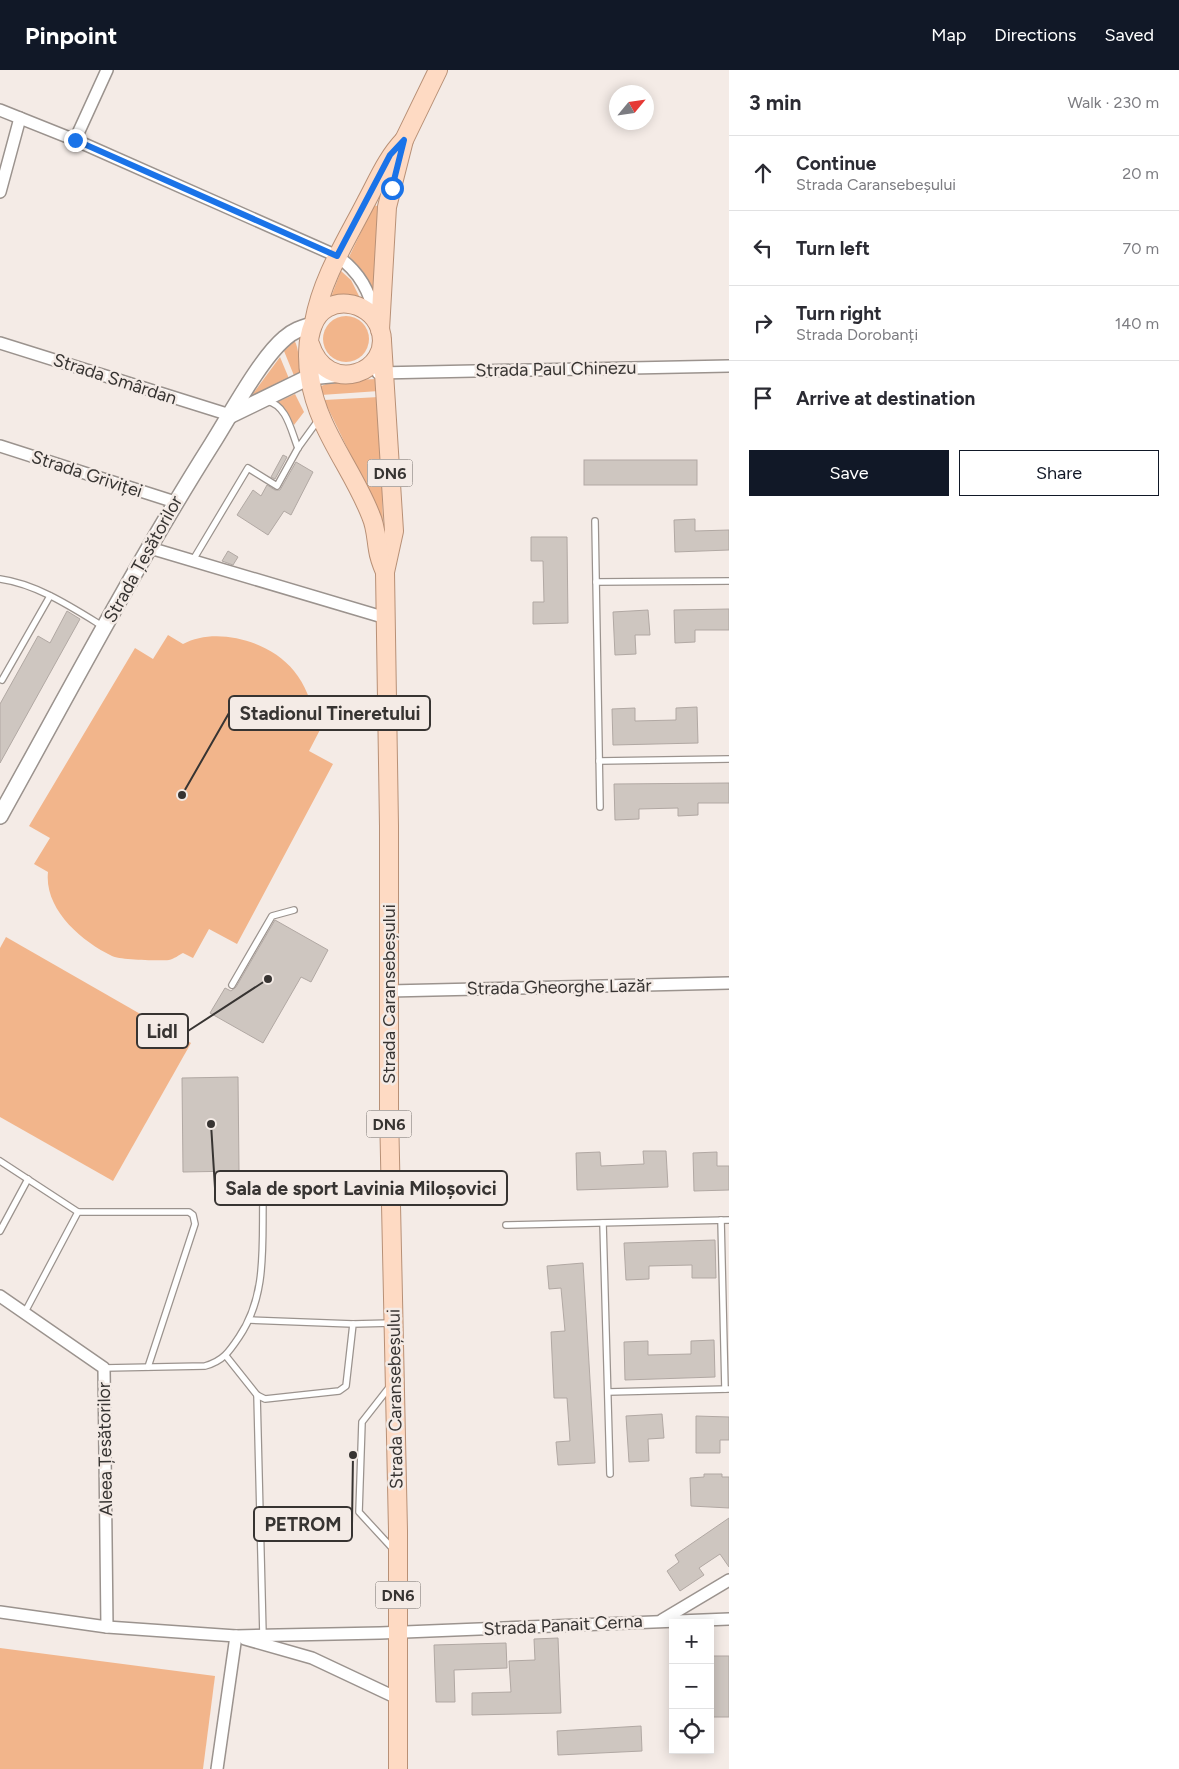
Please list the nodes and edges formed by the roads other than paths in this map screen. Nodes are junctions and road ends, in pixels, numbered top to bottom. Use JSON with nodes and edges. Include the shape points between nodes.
{"nodes":[{"id":1,"x":106,"y":70,"type":"edge"},
{"id":2,"x":438,"y":70,"type":"edge"},
{"id":3,"x":0,"y":110,"type":"edge"},
{"id":4,"x":20,"y":118,"type":"junction"},
{"id":5,"x":75,"y":140,"type":"junction"},
{"id":6,"x":404,"y":140,"type":"junction"},
{"id":7,"x":0,"y":192,"type":"edge"},
{"id":8,"x":337,"y":256,"type":"junction"},
{"id":9,"x":313,"y":324,"type":"junction"},
{"id":10,"x":379,"y":331,"type":"junction"},
{"id":11,"x":0,"y":342,"type":"edge"},
{"id":12,"x":310,"y":344,"type":"junction"},
{"id":13,"x":729,"y":366,"type":"edge"},
{"id":14,"x":384,"y":373,"type":"junction"},
{"id":15,"x":345,"y":374,"type":"junction"},
{"id":16,"x":310,"y":377,"type":"junction"},
{"id":17,"x":258,"y":402,"type":"junction"},
{"id":18,"x":230,"y":415,"type":"junction"},
{"id":19,"x":321,"y":418,"type":"junction"},
{"id":20,"x":0,"y":446,"type":"edge"},
{"id":21,"x":298,"y":448,"type":"junction"},
{"id":22,"x":175,"y":502,"type":"junction"},
{"id":23,"x":595,"y":521,"type":"dead end"},
{"id":24,"x":150,"y":548,"type":"junction"},
{"id":25,"x":192,"y":561,"type":"junction"},
{"id":26,"x":385,"y":572,"type":"junction"},
{"id":27,"x":0,"y":579,"type":"edge"},
{"id":28,"x":729,"y":581,"type":"edge"},
{"id":29,"x":596,"y":582,"type":"junction"},
{"id":30,"x":50,"y":596,"type":"junction"},
{"id":31,"x":386,"y":618,"type":"junction"},
{"id":32,"x":105,"y":627,"type":"junction"},
{"id":33,"x":2,"y":680,"type":"dead end"},
{"id":34,"x":729,"y":759,"type":"edge"},
{"id":35,"x":599,"y":761,"type":"junction"},
{"id":36,"x":600,"y":807,"type":"dead end"},
{"id":37,"x":0,"y":816,"type":"edge"},
{"id":38,"x":294,"y":910,"type":"dead end"},
{"id":39,"x":729,"y":984,"type":"edge"},
{"id":40,"x":232,"y":985,"type":"dead end"},
{"id":41,"x":389,"y":990,"type":"junction"},
{"id":42,"x":0,"y":1161,"type":"edge"},
{"id":43,"x":28,"y":1180,"type":"junction"},
{"id":44,"x":263,"y":1199,"type":"dead end"},
{"id":45,"x":78,"y":1212,"type":"junction"},
{"id":46,"x":721,"y":1220,"type":"junction"},
{"id":47,"x":729,"y":1220,"type":"edge"},
{"id":48,"x":603,"y":1223,"type":"junction"},
{"id":49,"x":506,"y":1225,"type":"dead end"},
{"id":50,"x":0,"y":1231,"type":"edge"},
{"id":51,"x":0,"y":1296,"type":"edge"},
{"id":52,"x":25,"y":1312,"type":"junction"},
{"id":53,"x":250,"y":1320,"type":"junction"},
{"id":54,"x":394,"y":1323,"type":"junction"},
{"id":55,"x":353,"y":1324,"type":"junction"},
{"id":56,"x":226,"y":1356,"type":"junction"},
{"id":57,"x":148,"y":1367,"type":"junction"},
{"id":58,"x":104,"y":1368,"type":"junction"},
{"id":59,"x":396,"y":1381,"type":"junction"},
{"id":60,"x":727,"y":1389,"type":"edge"},
{"id":61,"x":608,"y":1392,"type":"junction"},
{"id":62,"x":257,"y":1395,"type":"junction"},
{"id":63,"x":610,"y":1474,"type":"dead end"},
{"id":64,"x":398,"y":1554,"type":"junction"},
{"id":65,"x":729,"y":1580,"type":"edge"},
{"id":66,"x":0,"y":1612,"type":"edge"},
{"id":67,"x":729,"y":1619,"type":"edge"},
{"id":68,"x":661,"y":1621,"type":"junction"},
{"id":69,"x":107,"y":1628,"type":"junction"},
{"id":70,"x":398,"y":1632,"type":"junction"},
{"id":71,"x":263,"y":1635,"type":"junction"},
{"id":72,"x":236,"y":1636,"type":"junction"},
{"id":73,"x":397,"y":1698,"type":"junction"},
{"id":74,"x":216,"y":1769,"type":"edge"},
{"id":75,"x":398,"y":1769,"type":"edge"}],
"edges":[{"from":1,"to":5,"type":"street"},
{"from":2,"to":6,"type":"main road","number":"DN6"},
{"from":3,"to":4,"type":"street"},
{"from":4,"to":5,"type":"street"},
{"from":4,"to":7,"type":"street"},
{"from":5,"to":8,"type":"street"},
{"from":6,"to":8,"type":"main road","number":"DN6","via":[[390,155]]},
{"from":6,"to":10,"type":"main road","name":"Strada Caransebeșului","number":"DN6","via":[[385,223]]},
{"from":8,"to":9,"type":"main road","number":"DN6","via":[[324,285]]},
{"from":8,"to":10,"type":"street","via":[[351,266],[362,281],[372,300]]},
{"from":9,"to":10,"type":"main road","via":[[326,308],[344,303],[363,307]]},
{"from":9,"to":12,"type":"main road"},
{"from":9,"to":18,"type":"main road","name":"Strada Țesătorilor","via":[[284,339]]},
{"from":10,"to":14,"type":"main road","name":"Strada Caransebeșului","number":"DN6"},
{"from":10,"to":15,"type":"main road","via":[[377,355],[368,367]]},
{"from":11,"to":18,"type":"street","name":"Strada Smârdan"},
{"from":12,"to":15,"type":"main road","via":[[320,364],[330,371]]},
{"from":12,"to":16,"type":"main road","number":"DN6"},
{"from":13,"to":14,"type":"street","name":"Strada Paul Chinezu"},
{"from":14,"to":15,"type":"street","name":"Strada Paul Chinezu"},
{"from":14,"to":26,"type":"main road","name":"Strada Caransebeșului","number":"DN6","via":[[394,531]]},
{"from":15,"to":16,"type":"main road"},
{"from":16,"to":17,"type":"main road"},
{"from":16,"to":19,"type":"main road","number":"DN6"},
{"from":17,"to":18,"type":"main road"},
{"from":17,"to":21,"type":"lane","via":[[272,402],[283,412]]},
{"from":18,"to":22,"type":"main road","name":"Strada Țesătorilor"},
{"from":19,"to":21,"type":"lane"},
{"from":19,"to":26,"type":"main road","number":"DN6","via":[[372,517]]},
{"from":20,"to":22,"type":"street","name":"Strada Griviței"},
{"from":21,"to":25,"type":"lane","via":[[277,486],[248,468]]},
{"from":22,"to":24,"type":"main road","name":"Strada Țesătorilor"},
{"from":23,"to":29,"type":"lane"},
{"from":24,"to":25,"type":"street"},
{"from":24,"to":32,"type":"main road","name":"Strada Țesătorilor"},
{"from":25,"to":31,"type":"street"},
{"from":26,"to":31,"type":"main road","name":"Strada Caransebeșului","number":"DN6"},
{"from":27,"to":30,"type":"lane"},
{"from":28,"to":29,"type":"lane"},
{"from":29,"to":35,"type":"lane"},
{"from":30,"to":32,"type":"lane"},
{"from":30,"to":33,"type":"lane"},
{"from":31,"to":41,"type":"main road","name":"Strada Caransebeșului","number":"DN6"},
{"from":32,"to":37,"type":"main road","name":"Strada Țesătorilor"},
{"from":34,"to":35,"type":"lane"},
{"from":35,"to":36,"type":"lane"},
{"from":38,"to":40,"type":"lane","via":[[272,916]]},
{"from":39,"to":41,"type":"street","name":"Strada Gheorghe Lazăr"},
{"from":41,"to":54,"type":"main road","name":"Strada Caransebeșului","number":"DN6"},
{"from":42,"to":43,"type":"lane"},
{"from":43,"to":45,"type":"lane"},
{"from":43,"to":50,"type":"lane"},
{"from":44,"to":53,"type":"lane","via":[[262,1271]]},
{"from":45,"to":52,"type":"lane"},
{"from":45,"to":57,"type":"lane","via":[[183,1211],[189,1212],[196,1220]]},
{"from":46,"to":47,"type":"lane"},
{"from":46,"to":48,"type":"lane"},
{"from":46,"to":60,"type":"lane"},
{"from":48,"to":49,"type":"lane"},
{"from":48,"to":61,"type":"lane"},
{"from":51,"to":52,"type":"street","name":"Aleea Țesătorilor"},
{"from":52,"to":58,"type":"street","name":"Aleea Țesătorilor"},
{"from":53,"to":55,"type":"lane"},
{"from":53,"to":56,"type":"lane"},
{"from":54,"to":55,"type":"lane"},
{"from":54,"to":59,"type":"main road","name":"Strada Caransebeșului","number":"DN6"},
{"from":55,"to":62,"type":"lane","via":[[346,1386],[339,1391],[264,1399]]},
{"from":56,"to":57,"type":"lane","via":[[205,1366]]},
{"from":56,"to":62,"type":"lane"},
{"from":57,"to":58,"type":"lane"},
{"from":58,"to":69,"type":"street","name":"Aleea Țesătorilor"},
{"from":59,"to":64,"type":"main road","name":"Strada Caransebeșului","number":"DN6"},
{"from":59,"to":64,"type":"lane","via":[[362,1422],[359,1512]]},
{"from":60,"to":61,"type":"lane"},
{"from":61,"to":63,"type":"lane"},
{"from":62,"to":71,"type":"lane"},
{"from":64,"to":70,"type":"main road","name":"Strada Caransebeșului","number":"DN6"},
{"from":65,"to":68,"type":"street"},
{"from":66,"to":69,"type":"street"},
{"from":67,"to":68,"type":"street","name":"Strada Panait Cerna"},
{"from":68,"to":70,"type":"street","name":"Strada Panait Cerna"},
{"from":69,"to":72,"type":"street"},
{"from":70,"to":71,"type":"street"},
{"from":70,"to":73,"type":"main road","name":"Strada Caransebeșului","number":"DN6"},
{"from":71,"to":72,"type":"street"},
{"from":72,"to":73,"type":"street","via":[[312,1658]]},
{"from":72,"to":74,"type":"street"},
{"from":73,"to":75,"type":"main road","name":"Strada Caransebeșului","number":"DN6"}]}
